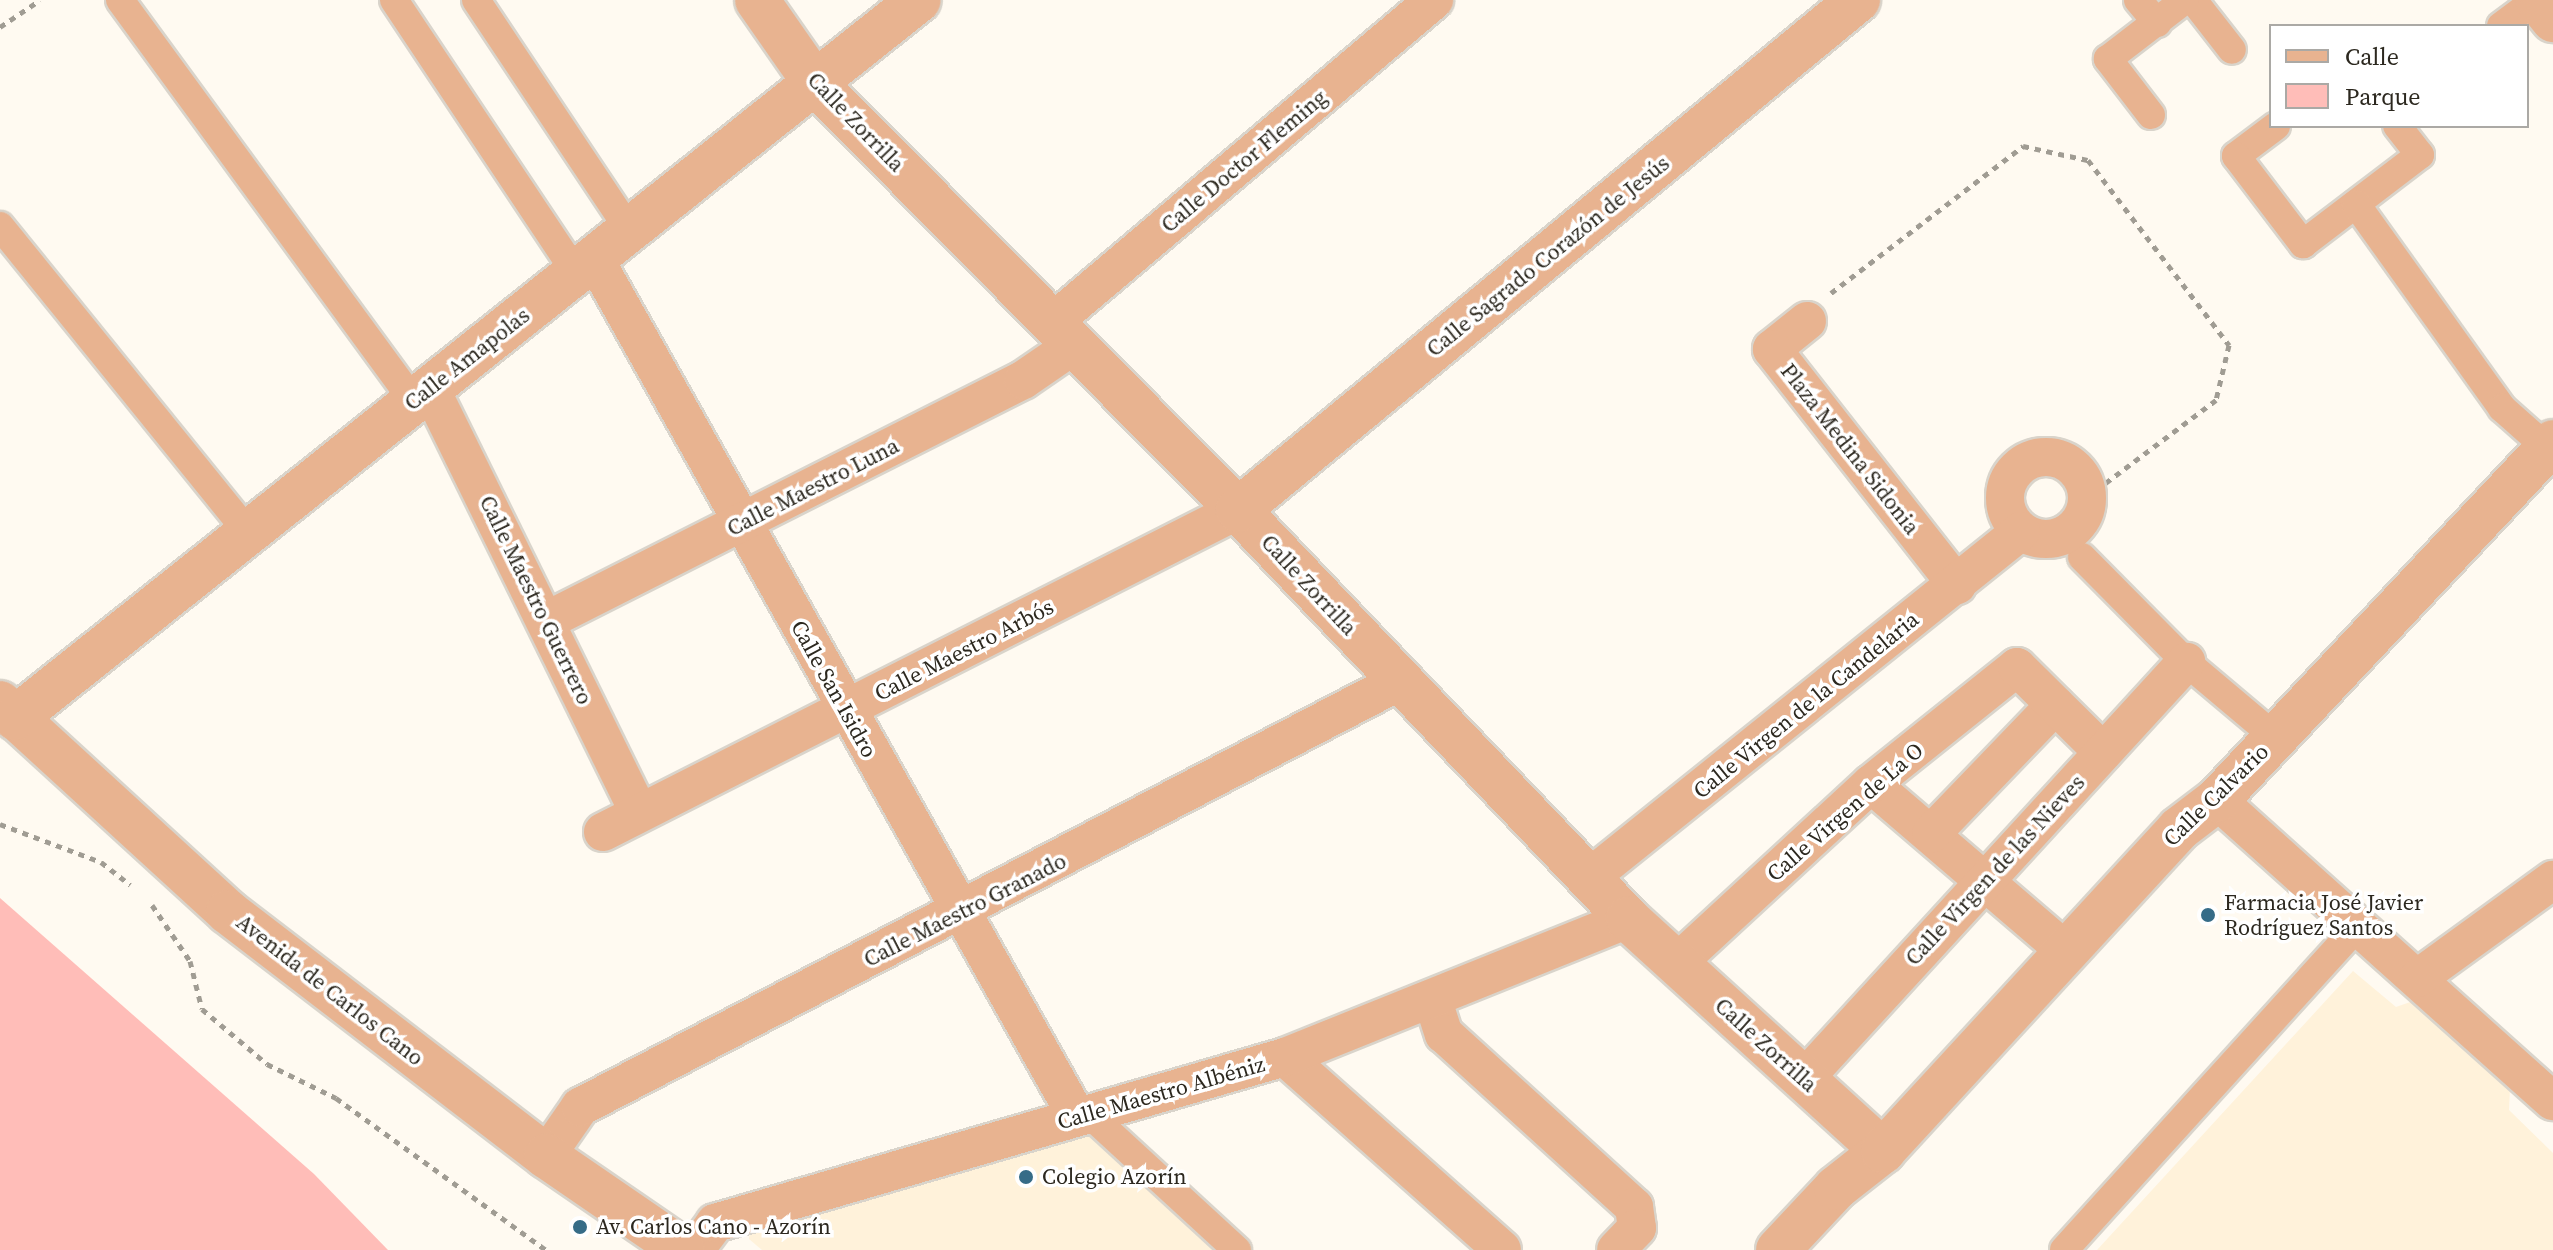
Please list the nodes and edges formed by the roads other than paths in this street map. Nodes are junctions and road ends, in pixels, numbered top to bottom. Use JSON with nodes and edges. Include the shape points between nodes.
{"nodes":[{"id":1,"x":120,"y":0,"type":"edge"},
{"id":2,"x":394,"y":0,"type":"edge"},
{"id":3,"x":476,"y":0,"type":"edge"},
{"id":4,"x":757,"y":0,"type":"edge"},
{"id":5,"x":919,"y":0,"type":"edge"},
{"id":6,"x":1434,"y":0,"type":"edge"},
{"id":7,"x":1858,"y":0,"type":"edge"},
{"id":8,"x":2138,"y":0,"type":"edge"},
{"id":9,"x":2185,"y":0,"type":"edge"},
{"id":10,"x":2193,"y":0,"type":"edge"},
{"id":11,"x":2536,"y":0,"type":"edge"},
{"id":12,"x":2553,"y":20,"type":"edge"},
{"id":13,"x":2157,"y":23,"type":"junction"},
{"id":14,"x":2504,"y":24,"type":"edge"},
{"id":15,"x":2232,"y":50,"type":"dead end"},
{"id":16,"x":815,"y":83,"type":"junction"},
{"id":17,"x":2151,"y":115,"type":"dead end"},
{"id":18,"x":2273,"y":128,"type":"edge"},
{"id":19,"x":2399,"y":128,"type":"edge"},
{"id":20,"x":2356,"y":204,"type":"junction"},
{"id":21,"x":0,"y":226,"type":"edge"},
{"id":22,"x":630,"y":231,"type":"junction"},
{"id":23,"x":585,"y":265,"type":"junction"},
{"id":24,"x":1807,"y":321,"type":"road end"},
{"id":25,"x":1064,"y":334,"type":"junction"},
{"id":26,"x":422,"y":395,"type":"junction"},
{"id":27,"x":2550,"y":445,"type":"edge"},
{"id":28,"x":1238,"y":510,"type":"junction"},
{"id":29,"x":742,"y":524,"type":"junction"},
{"id":30,"x":2021,"y":531,"type":"junction"},
{"id":31,"x":249,"y":533,"type":"junction"},
{"id":32,"x":2082,"y":557,"type":"dead end"},
{"id":33,"x":1957,"y":585,"type":"junction"},
{"id":34,"x":548,"y":620,"type":"junction"},
{"id":35,"x":2186,"y":662,"type":"junction"},
{"id":36,"x":1400,"y":681,"type":"junction"},
{"id":37,"x":2055,"y":705,"type":"junction"},
{"id":38,"x":7,"y":710,"type":"edge"},
{"id":39,"x":845,"y":710,"type":"junction"},
{"id":40,"x":2275,"y":737,"type":"junction"},
{"id":41,"x":2103,"y":752,"type":"junction"},
{"id":42,"x":1871,"y":784,"type":"junction"},
{"id":43,"x":2217,"y":800,"type":"junction"},
{"id":44,"x":639,"y":812,"type":"junction"},
{"id":45,"x":603,"y":832,"type":"dead end"},
{"id":46,"x":1931,"y":834,"type":"junction"},
{"id":47,"x":1589,"y":878,"type":"junction"},
{"id":48,"x":2553,"y":880,"type":"edge"},
{"id":49,"x":1985,"y":881,"type":"junction"},
{"id":50,"x":961,"y":914,"type":"junction"},
{"id":51,"x":1628,"y":919,"type":"junction"},
{"id":52,"x":2359,"y":925,"type":"junction"},
{"id":53,"x":2066,"y":951,"type":"junction"},
{"id":54,"x":1677,"y":963,"type":"junction"},
{"id":55,"x":2418,"y":978,"type":"junction"},
{"id":56,"x":1433,"y":1001,"type":"junction"},
{"id":57,"x":1285,"y":1057,"type":"junction"},
{"id":58,"x":1804,"y":1079,"type":"junction"},
{"id":59,"x":2553,"y":1101,"type":"edge"},
{"id":60,"x":1083,"y":1116,"type":"junction"},
{"id":61,"x":1883,"y":1151,"type":"junction"},
{"id":62,"x":546,"y":1156,"type":"junction"},
{"id":63,"x":683,"y":1250,"type":"edge"},
{"id":64,"x":695,"y":1250,"type":"edge"},
{"id":65,"x":1237,"y":1250,"type":"edge"},
{"id":66,"x":1502,"y":1250,"type":"edge"},
{"id":67,"x":1616,"y":1250,"type":"edge"},
{"id":68,"x":1778,"y":1250,"type":"edge"},
{"id":69,"x":1815,"y":1250,"type":"edge"},
{"id":70,"x":2064,"y":1250,"type":"edge"}],
"edges":[{"from":1,"to":26,"type":"street"},
{"from":2,"to":23,"type":"street"},
{"from":3,"to":22,"type":"street"},
{"from":4,"to":16,"type":"street","name":"Calle Zorrilla"},
{"from":5,"to":16,"type":"street","name":"Calle Amapolas"},
{"from":6,"to":25,"type":"street","name":"Calle Doctor Fleming"},
{"from":7,"to":28,"type":"street","name":"Calle Sagrado Corazón de Jesús"},
{"from":8,"to":13,"type":"street"},
{"from":9,"to":13,"type":"street"},
{"from":10,"to":15,"type":"street"},
{"from":11,"to":12,"type":"street"},
{"from":11,"to":14,"type":"street"},
{"from":13,"to":17,"type":"street","via":[[2108,59]]},
{"from":16,"to":22,"type":"street","name":"Calle Amapolas"},
{"from":16,"to":25,"type":"street","name":"Calle Zorrilla"},
{"from":18,"to":20,"type":"street","via":[[2236,156],[2303,244]]},
{"from":19,"to":20,"type":"street","via":[[2420,155]]},
{"from":20,"to":27,"type":"street","via":[[2502,408]]},
{"from":21,"to":31,"type":"street"},
{"from":22,"to":23,"type":"street","name":"Calle Amapolas"},
{"from":23,"to":26,"type":"street","name":"Calle Amapolas"},
{"from":23,"to":29,"type":"street","name":"Calle San Isidro"},
{"from":24,"to":33,"type":"street","name":"Plaza Medina Sidonia","via":[[1772,349]]},
{"from":25,"to":28,"type":"street","name":"Calle Zorrilla"},
{"from":25,"to":29,"type":"street","name":"Calle Maestro Luna","via":[[1023,380]]},
{"from":26,"to":31,"type":"street","name":"Calle Amapolas"},
{"from":26,"to":34,"type":"street","name":"Calle Maestro Guerrero"},
{"from":27,"to":40,"type":"street","name":"Calle Calvario"},
{"from":28,"to":36,"type":"street","name":"Calle Zorrilla"},
{"from":28,"to":39,"type":"street","name":"Calle Maestro Arbós"},
{"from":29,"to":34,"type":"street","name":"Calle Maestro Luna"},
{"from":29,"to":39,"type":"street","name":"Calle San Isidro"},
{"from":30,"to":30,"type":"street","via":[[2006,508],[2009,481],[2028,462],[2055,458],[2068,464],[2085,484],[2087,497],[2070,532],[2046,539]]},
{"from":30,"to":33,"type":"street","name":"Calle Virgen de la Candelaria"},
{"from":31,"to":38,"type":"street","name":"Calle Amapolas"},
{"from":32,"to":35,"type":"street"},
{"from":33,"to":47,"type":"street","name":"Calle Virgen de la Candelaria"},
{"from":34,"to":44,"type":"street","name":"Calle Maestro Guerrero"},
{"from":35,"to":40,"type":"street"},
{"from":35,"to":41,"type":"street","name":"Calle Virgen de las Nieves"},
{"from":36,"to":47,"type":"street","name":"Calle Zorrilla"},
{"from":36,"to":50,"type":"street","name":"Calle Maestro Granado"},
{"from":37,"to":41,"type":"street"},
{"from":37,"to":42,"type":"street","name":"Calle Virgen de La O","via":[[2017,667]]},
{"from":37,"to":46,"type":"street"},
{"from":38,"to":62,"type":"street","name":"Avenida de Carlos Cano","via":[[228,912]]},
{"from":39,"to":44,"type":"street","name":"Calle Maestro Arbós"},
{"from":39,"to":50,"type":"street","name":"Calle San Isidro"},
{"from":40,"to":43,"type":"street","name":"Calle Calvario"},
{"from":41,"to":49,"type":"street","name":"Calle Virgen de las Nieves"},
{"from":42,"to":46,"type":"street"},
{"from":42,"to":54,"type":"street","name":"Calle Virgen de La O"},
{"from":43,"to":52,"type":"street"},
{"from":43,"to":53,"type":"street","name":"Calle Calvario","via":[[2179,829]]},
{"from":44,"to":45,"type":"street","name":"Calle Maestro Arbós"},
{"from":46,"to":49,"type":"street"},
{"from":47,"to":51,"type":"street","name":"Calle Zorrilla"},
{"from":48,"to":55,"type":"street"},
{"from":49,"to":53,"type":"street"},
{"from":49,"to":58,"type":"street","name":"Calle Virgen de las Nieves"},
{"from":50,"to":60,"type":"street","name":"Calle San Isidro"},
{"from":50,"to":62,"type":"street","name":"Calle Maestro Granado","via":[[580,1107]]},
{"from":51,"to":54,"type":"street","name":"Calle Zorrilla"},
{"from":51,"to":56,"type":"street","name":"Calle Maestro Albéniz"},
{"from":52,"to":55,"type":"street"},
{"from":52,"to":70,"type":"street"},
{"from":53,"to":61,"type":"street","name":"Calle Calvario"},
{"from":54,"to":58,"type":"street","name":"Calle Zorrilla"},
{"from":55,"to":59,"type":"street"},
{"from":56,"to":57,"type":"street","name":"Calle Maestro Albéniz"},
{"from":56,"to":67,"type":"street","via":[[1444,1034],[1634,1207],[1637,1228]]},
{"from":57,"to":60,"type":"street","name":"Calle Maestro Albéniz"},
{"from":57,"to":66,"type":"street"},
{"from":58,"to":61,"type":"street","name":"Calle Zorrilla"},
{"from":60,"to":64,"type":"street","name":"Calle Maestro Albéniz","via":[[715,1223]]},
{"from":60,"to":65,"type":"street"},
{"from":61,"to":68,"type":"street","name":"Calle Calvario","via":[[1836,1188]]},
{"from":61,"to":69,"type":"street","name":"Calle Calvario","via":[[1853,1209]]},
{"from":62,"to":63,"type":"street","name":"Avenida de Carlos Cano"}]}
